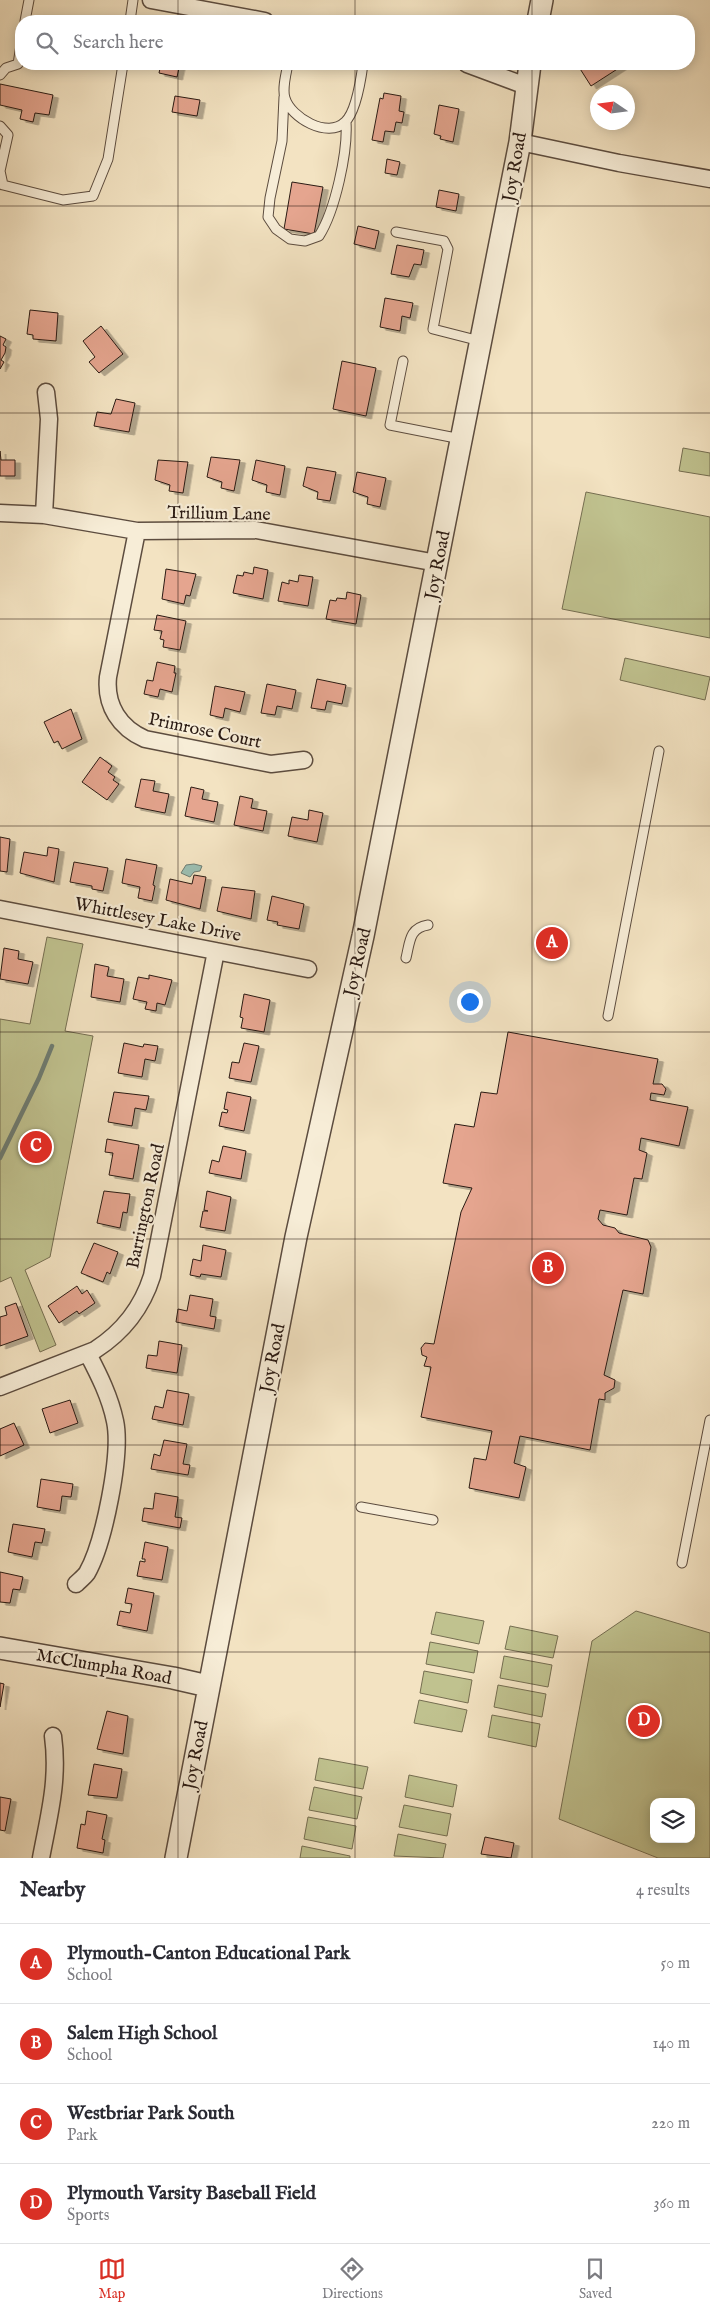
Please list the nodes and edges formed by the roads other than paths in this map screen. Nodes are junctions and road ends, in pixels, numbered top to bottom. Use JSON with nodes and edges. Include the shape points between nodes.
{"nodes":[{"id":1,"x":29,"y":0,"type":"edge"},
{"id":2,"x":133,"y":0,"type":"edge"},
{"id":3,"x":151,"y":0,"type":"edge"},
{"id":4,"x":542,"y":0,"type":"edge"},
{"id":5,"x":26,"y":15,"type":"edge"},
{"id":6,"x":131,"y":15,"type":"edge"},
{"id":7,"x":232,"y":15,"type":"edge"},
{"id":8,"x":539,"y":15,"type":"edge"},
{"id":9,"x":15,"y":65,"type":"edge"},
{"id":10,"x":122,"y":70,"type":"edge"},
{"id":11,"x":287,"y":70,"type":"edge"},
{"id":12,"x":362,"y":70,"type":"edge"},
{"id":13,"x":483,"y":70,"type":"edge"},
{"id":14,"x":529,"y":70,"type":"edge"},
{"id":15,"x":0,"y":76,"type":"edge"},
{"id":16,"x":526,"y":86,"type":"junction"},
{"id":17,"x":284,"y":97,"type":"junction"},
{"id":18,"x":346,"y":122,"type":"junction"},
{"id":19,"x":0,"y":126,"type":"edge"},
{"id":20,"x":520,"y":142,"type":"junction"},
{"id":21,"x":710,"y":179,"type":"edge"},
{"id":22,"x":396,"y":232,"type":"dead end"},
{"id":23,"x":481,"y":341,"type":"junction"},
{"id":24,"x":403,"y":361,"type":"dead end"},
{"id":25,"x":46,"y":392,"type":"dead end"},
{"id":26,"x":461,"y":439,"type":"junction"},
{"id":27,"x":0,"y":513,"type":"edge"},
{"id":28,"x":44,"y":515,"type":"junction"},
{"id":29,"x":137,"y":530,"type":"junction"},
{"id":30,"x":437,"y":563,"type":"junction"},
{"id":31,"x":659,"y":751,"type":"dead end"},
{"id":32,"x":304,"y":760,"type":"dead end"},
{"id":33,"x":0,"y":909,"type":"edge"},
{"id":34,"x":428,"y":925,"type":"dead end"},
{"id":35,"x":216,"y":951,"type":"junction"},
{"id":36,"x":406,"y":958,"type":"dead end"},
{"id":37,"x":308,"y":969,"type":"dead end"},
{"id":38,"x":608,"y":1016,"type":"dead end"},
{"id":39,"x":88,"y":1354,"type":"junction"},
{"id":40,"x":0,"y":1387,"type":"edge"},
{"id":41,"x":710,"y":1420,"type":"edge"},
{"id":42,"x":361,"y":1507,"type":"dead end"},
{"id":43,"x":433,"y":1520,"type":"dead end"},
{"id":44,"x":682,"y":1563,"type":"dead end"},
{"id":45,"x":76,"y":1584,"type":"dead end"},
{"id":46,"x":0,"y":1648,"type":"edge"},
{"id":47,"x":208,"y":1686,"type":"junction"},
{"id":48,"x":53,"y":1736,"type":"dead end"},
{"id":49,"x":41,"y":1858,"type":"edge"},
{"id":50,"x":176,"y":1858,"type":"edge"}],
"edges":[{"from":1,"to":5,"type":"lane"},
{"from":2,"to":6,"type":"lane"},
{"from":3,"to":7,"type":"street"},
{"from":4,"to":8,"type":"street"},
{"from":9,"to":15,"type":"lane","via":[[6,68]]},
{"from":10,"to":19,"type":"lane","via":[[108,159],[92,196],[63,200],[3,185],[0,172],[8,135]]},
{"from":11,"to":17,"type":"lane"},
{"from":12,"to":18,"type":"lane"},
{"from":13,"to":16,"type":"street"},
{"from":14,"to":16,"type":"street","name":"Joy Road"},
{"from":16,"to":20,"type":"street","name":"Joy Road"},
{"from":17,"to":18,"type":"lane","via":[[297,116],[308,122],[337,128]]},
{"from":17,"to":18,"type":"lane","via":[[282,141],[268,217],[276,229],[290,239],[305,241],[319,236],[329,220],[347,140]]},
{"from":20,"to":21,"type":"street"},
{"from":20,"to":23,"type":"street","name":"Joy Road"},
{"from":22,"to":23,"type":"lane","via":[[444,241],[448,248],[432,329]]},
{"from":23,"to":26,"type":"street","name":"Joy Road"},
{"from":24,"to":26,"type":"lane","via":[[390,425]]},
{"from":25,"to":28,"type":"street","via":[[49,419]]},
{"from":26,"to":30,"type":"street","name":"Joy Road"},
{"from":27,"to":28,"type":"street","name":"Trillium Lane"},
{"from":28,"to":29,"type":"street","name":"Trillium Lane"},
{"from":29,"to":30,"type":"street","name":"Trillium Lane","via":[[256,530]]},
{"from":29,"to":32,"type":"street","name":"Primrose Court","via":[[108,677],[108,695],[117,718],[134,734],[146,739],[271,764]]},
{"from":30,"to":47,"type":"street","name":"Joy Road","via":[[361,943],[298,1229]]},
{"from":31,"to":38,"type":"lane"},
{"from":33,"to":35,"type":"street","name":"Whittlesey Lake Drive"},
{"from":34,"to":36,"type":"lane","via":[[413,932]]},
{"from":35,"to":37,"type":"street","name":"Whittlesey Lake Drive"},
{"from":35,"to":39,"type":"street","name":"Barrington Road","via":[[147,1291],[127,1323],[106,1343]]},
{"from":39,"to":40,"type":"street","name":"Barrington Road"},
{"from":39,"to":45,"type":"street","via":[[112,1408],[117,1448],[96,1553],[86,1574]]},
{"from":41,"to":44,"type":"lane"},
{"from":42,"to":43,"type":"lane"},
{"from":46,"to":47,"type":"street","name":"McClumpha Road"},
{"from":47,"to":50,"type":"street","name":"Joy Road"},
{"from":48,"to":49,"type":"street","via":[[55,1786]]}]}
